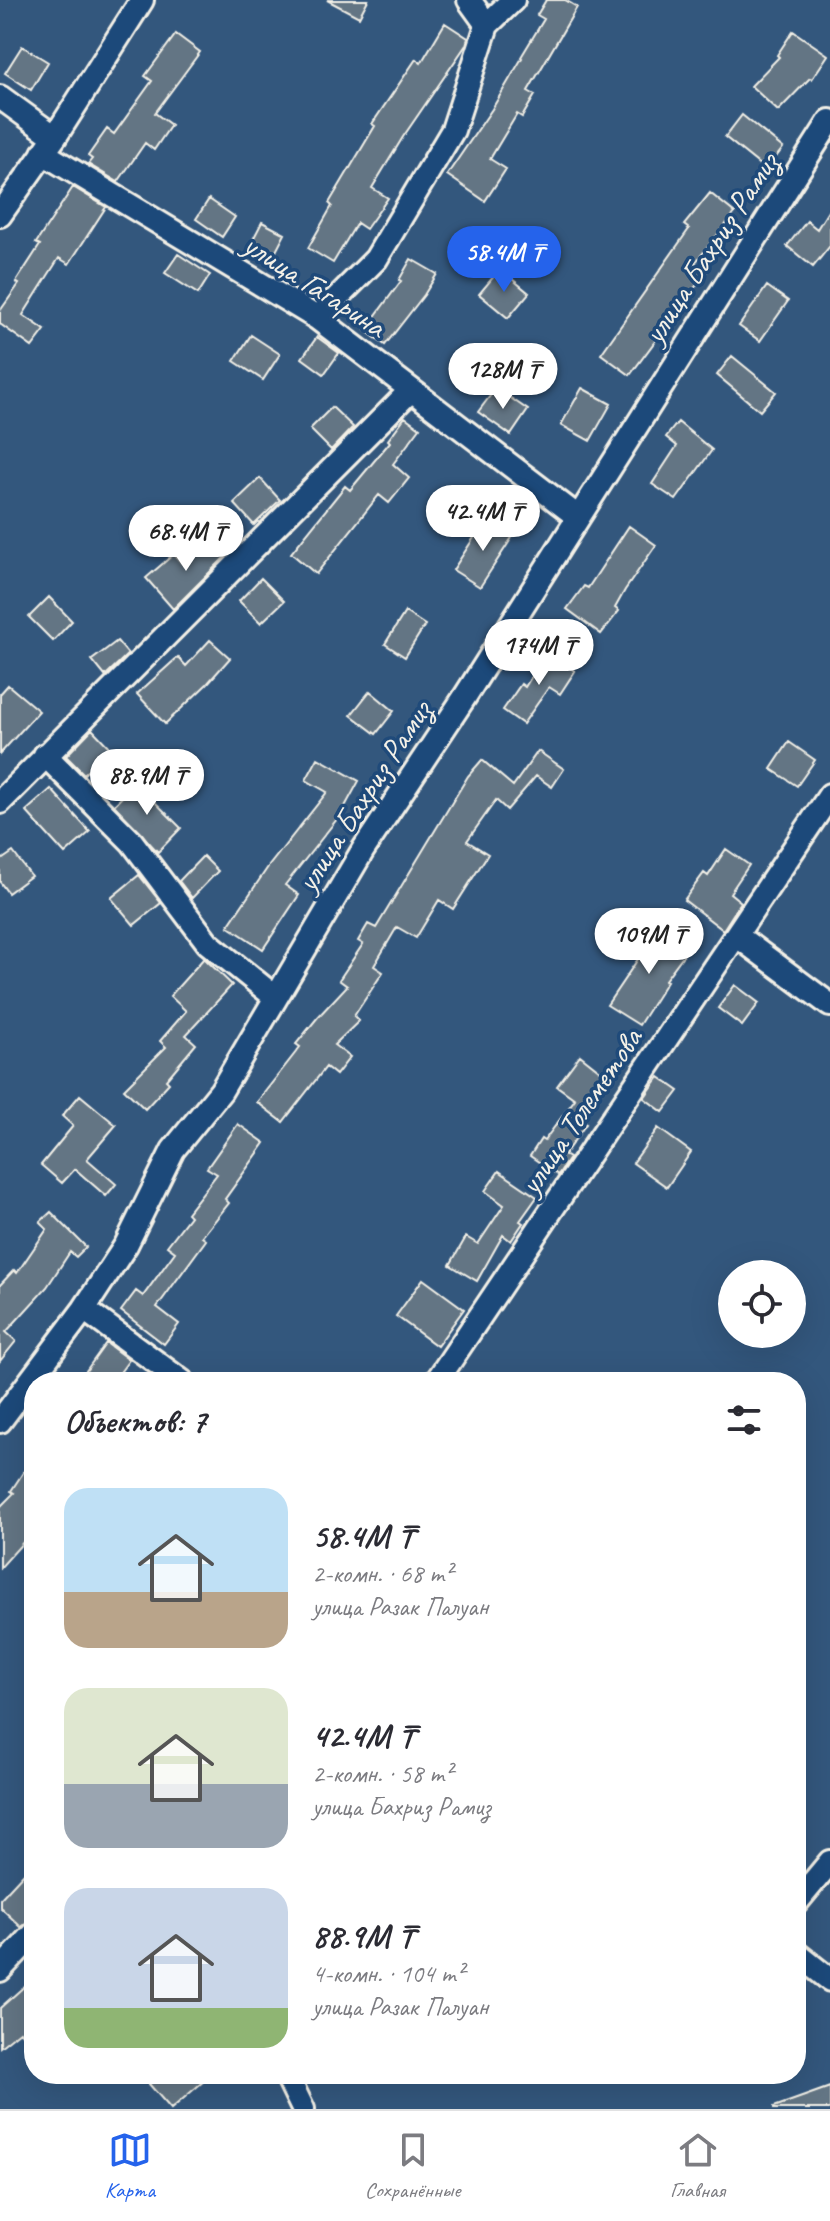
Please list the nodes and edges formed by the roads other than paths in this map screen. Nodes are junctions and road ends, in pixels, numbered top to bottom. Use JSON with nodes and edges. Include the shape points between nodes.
{"nodes":[{"id":1,"x":142,"y":0,"type":"edge"},
{"id":2,"x":469,"y":0,"type":"edge"},
{"id":3,"x":513,"y":0,"type":"edge"},
{"id":4,"x":487,"y":25,"type":"junction"},
{"id":5,"x":0,"y":97,"type":"edge"},
{"id":6,"x":830,"y":121,"type":"edge"},
{"id":7,"x":49,"y":145,"type":"junction"},
{"id":8,"x":0,"y":215,"type":"edge"},
{"id":9,"x":317,"y":318,"type":"junction"},
{"id":10,"x":410,"y":391,"type":"junction"},
{"id":11,"x":578,"y":517,"type":"junction"},
{"id":12,"x":45,"y":755,"type":"junction"},
{"id":13,"x":830,"y":795,"type":"edge"},
{"id":14,"x":0,"y":802,"type":"edge"},
{"id":15,"x":736,"y":935,"type":"junction"},
{"id":16,"x":275,"y":997,"type":"junction"},
{"id":17,"x":830,"y":1005,"type":"edge"},
{"id":18,"x":84,"y":1309,"type":"junction"},
{"id":19,"x":37,"y":1372,"type":"edge"},
{"id":20,"x":169,"y":1372,"type":"edge"},
{"id":21,"x":443,"y":1372,"type":"edge"},
{"id":22,"x":24,"y":1389,"type":"edge"},
{"id":23,"x":0,"y":1421,"type":"edge"},
{"id":24,"x":830,"y":1862,"type":"edge"},
{"id":25,"x":806,"y":1891,"type":"edge"},
{"id":26,"x":24,"y":1945,"type":"edge"},
{"id":27,"x":806,"y":1961,"type":"edge"},
{"id":28,"x":0,"y":1970,"type":"edge"},
{"id":29,"x":830,"y":1980,"type":"edge"},
{"id":30,"x":291,"y":2084,"type":"edge"},
{"id":31,"x":303,"y":2109,"type":"edge"}],
"edges":[{"from":1,"to":7,"type":"street"},
{"from":2,"to":4,"type":"street"},
{"from":3,"to":4,"type":"street"},
{"from":4,"to":9,"type":"street","via":[[446,143],[376,259]]},
{"from":5,"to":7,"type":"street","name":"улица Гагарина"},
{"from":6,"to":11,"type":"street","name":"улица Бахриз Рамиз"},
{"from":7,"to":8,"type":"street"},
{"from":7,"to":9,"type":"street","name":"улица Гагарина"},
{"from":9,"to":10,"type":"street","name":"улица Гагарина"},
{"from":10,"to":11,"type":"street","name":"улица Гагарина"},
{"from":10,"to":12,"type":"street"},
{"from":11,"to":16,"type":"street","name":"улица Бахриз Рамиз","via":[[363,850]]},
{"from":12,"to":14,"type":"street"},
{"from":12,"to":16,"type":"street","via":[[132,842],[208,943]]},
{"from":13,"to":15,"type":"street","name":"улица Толеметова"},
{"from":15,"to":17,"type":"street"},
{"from":15,"to":21,"type":"street","name":"улица Толеметова"},
{"from":16,"to":18,"type":"street","name":"улица Бахриз Рамиз","via":[[221,1091],[173,1150],[126,1245]]},
{"from":18,"to":19,"type":"street","name":"улица Бахриз Рамиз"},
{"from":18,"to":20,"type":"street"},
{"from":22,"to":23,"type":"street","name":"улица Бахриз Рамиз"},
{"from":24,"to":25,"type":"street"},
{"from":26,"to":28,"type":"street"},
{"from":27,"to":29,"type":"street"},
{"from":30,"to":31,"type":"street"}]}
